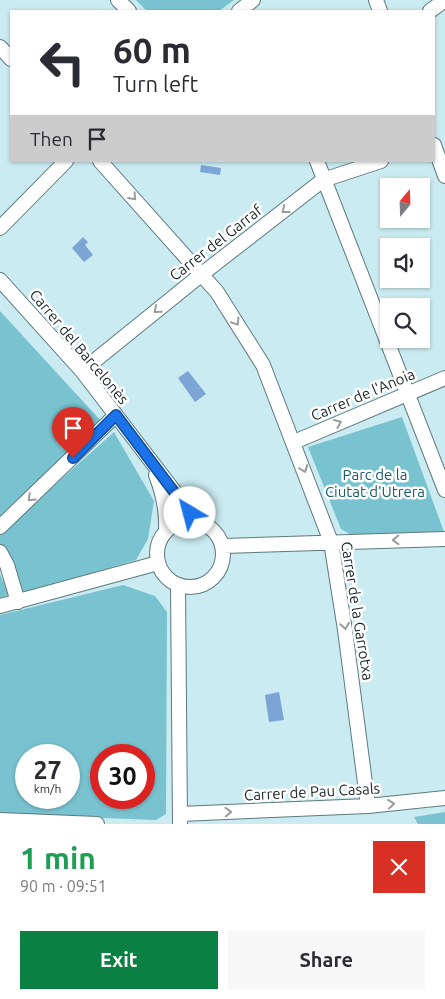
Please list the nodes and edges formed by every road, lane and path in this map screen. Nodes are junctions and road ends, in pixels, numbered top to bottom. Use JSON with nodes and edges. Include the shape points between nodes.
{"nodes":[{"id":1,"x":118,"y":0,"type":"edge"},
{"id":2,"x":254,"y":0,"type":"edge"},
{"id":3,"x":445,"y":0,"type":"edge"},
{"id":4,"x":127,"y":10,"type":"edge"},
{"id":5,"x":239,"y":10,"type":"edge"},
{"id":6,"x":431,"y":10,"type":"edge"},
{"id":7,"x":0,"y":46,"type":"edge"},
{"id":8,"x":10,"y":59,"type":"edge"},
{"id":9,"x":435,"y":148,"type":"edge"},
{"id":10,"x":65,"y":162,"type":"edge"},
{"id":11,"x":101,"y":162,"type":"edge"},
{"id":12,"x":317,"y":162,"type":"edge"},
{"id":13,"x":378,"y":162,"type":"edge"},
{"id":14,"x":445,"y":176,"type":"edge"},
{"id":15,"x":323,"y":180,"type":"junction"},
{"id":16,"x":0,"y":228,"type":"edge"},
{"id":17,"x":202,"y":274,"type":"junction"},
{"id":18,"x":0,"y":280,"type":"edge"},
{"id":19,"x":82,"y":371,"type":"junction"},
{"id":20,"x":445,"y":378,"type":"edge"},
{"id":21,"x":407,"y":393,"type":"junction"},
{"id":22,"x":116,"y":415,"type":"junction"},
{"id":23,"x":294,"y":442,"type":"junction"},
{"id":24,"x":150,"y":460,"type":"junction"},
{"id":25,"x":445,"y":490,"type":"edge"},
{"id":26,"x":197,"y":521,"type":"junction"},
{"id":27,"x":0,"y":527,"type":"edge"},
{"id":28,"x":166,"y":530,"type":"junction"},
{"id":29,"x":445,"y":539,"type":"edge"},
{"id":30,"x":331,"y":542,"type":"junction"},
{"id":31,"x":222,"y":546,"type":"junction"},
{"id":32,"x":0,"y":552,"type":"edge"},
{"id":33,"x":158,"y":563,"type":"junction"},
{"id":34,"x":178,"y":585,"type":"junction"},
{"id":35,"x":18,"y":602,"type":"junction"},
{"id":36,"x":0,"y":606,"type":"edge"},
{"id":37,"x":445,"y":798,"type":"edge"},
{"id":38,"x":368,"y":806,"type":"junction"},
{"id":39,"x":180,"y":819,"type":"edge"},
{"id":40,"x":0,"y":820,"type":"edge"},
{"id":41,"x":97,"y":824,"type":"edge"}],
"edges":[{"from":1,"to":4,"type":"street"},
{"from":2,"to":5,"type":"street"},
{"from":3,"to":6,"type":"street"},
{"from":7,"to":8,"type":"street"},
{"from":9,"to":14,"type":"street"},
{"from":10,"to":16,"type":"street"},
{"from":11,"to":17,"type":"street","name":"Carrer de la Garrotxa","one_way":true},
{"from":12,"to":15,"type":"street"},
{"from":13,"to":15,"type":"street","name":"Carrer del Garraf"},
{"from":15,"to":17,"type":"street","name":"Carrer del Garraf","one_way":true},
{"from":15,"to":21,"type":"street"},
{"from":17,"to":19,"type":"street","name":"Carrer del Garraf","one_way":true},
{"from":17,"to":23,"type":"street","name":"Carrer de la Garrotxa","one_way":true,"via":[[263,365]]},
{"from":18,"to":19,"type":"street","name":"Carrer del Barcelonès"},
{"from":19,"to":22,"type":"street","name":"Carrer del Barcelonès"},
{"from":20,"to":21,"type":"street","name":"Carrer de l'Anoia"},
{"from":23,"to":21,"type":"street","name":"Carrer de l'Anoia","one_way":true},
{"from":21,"to":25,"type":"street"},
{"from":22,"to":24,"type":"street","name":"Carrer del Barcelonès"},
{"from":22,"to":27,"type":"street","one_way":true},
{"from":23,"to":30,"type":"street","name":"Carrer de la Garrotxa","one_way":true},
{"from":24,"to":26,"type":"street","name":"Carrer del Barcelonès"},
{"from":24,"to":28,"type":"street","name":"Carrer del Barcelonès","via":[[162,491],[167,514]]},
{"from":26,"to":28,"type":"street","via":[[180,522]]},
{"from":26,"to":31,"type":"street","via":[[213,530]]},
{"from":28,"to":33,"type":"street","via":[[158,545]]},
{"from":29,"to":30,"type":"street","one_way":true},
{"from":30,"to":31,"type":"street"},
{"from":30,"to":38,"type":"street","name":"Carrer de la Garrotxa","one_way":true},
{"from":31,"to":34,"type":"street","via":[[223,558],[212,578],[202,585]]},
{"from":32,"to":35,"type":"street"},
{"from":33,"to":34,"type":"street","via":[[165,576]]},
{"from":33,"to":35,"type":"street"},
{"from":34,"to":39,"type":"street"},
{"from":35,"to":36,"type":"street"},
{"from":38,"to":37,"type":"street","name":"Carrer de Pau Casals","one_way":true},
{"from":39,"to":38,"type":"street","name":"Carrer de Pau Casals","one_way":true},
{"from":40,"to":41,"type":"street"}]}
